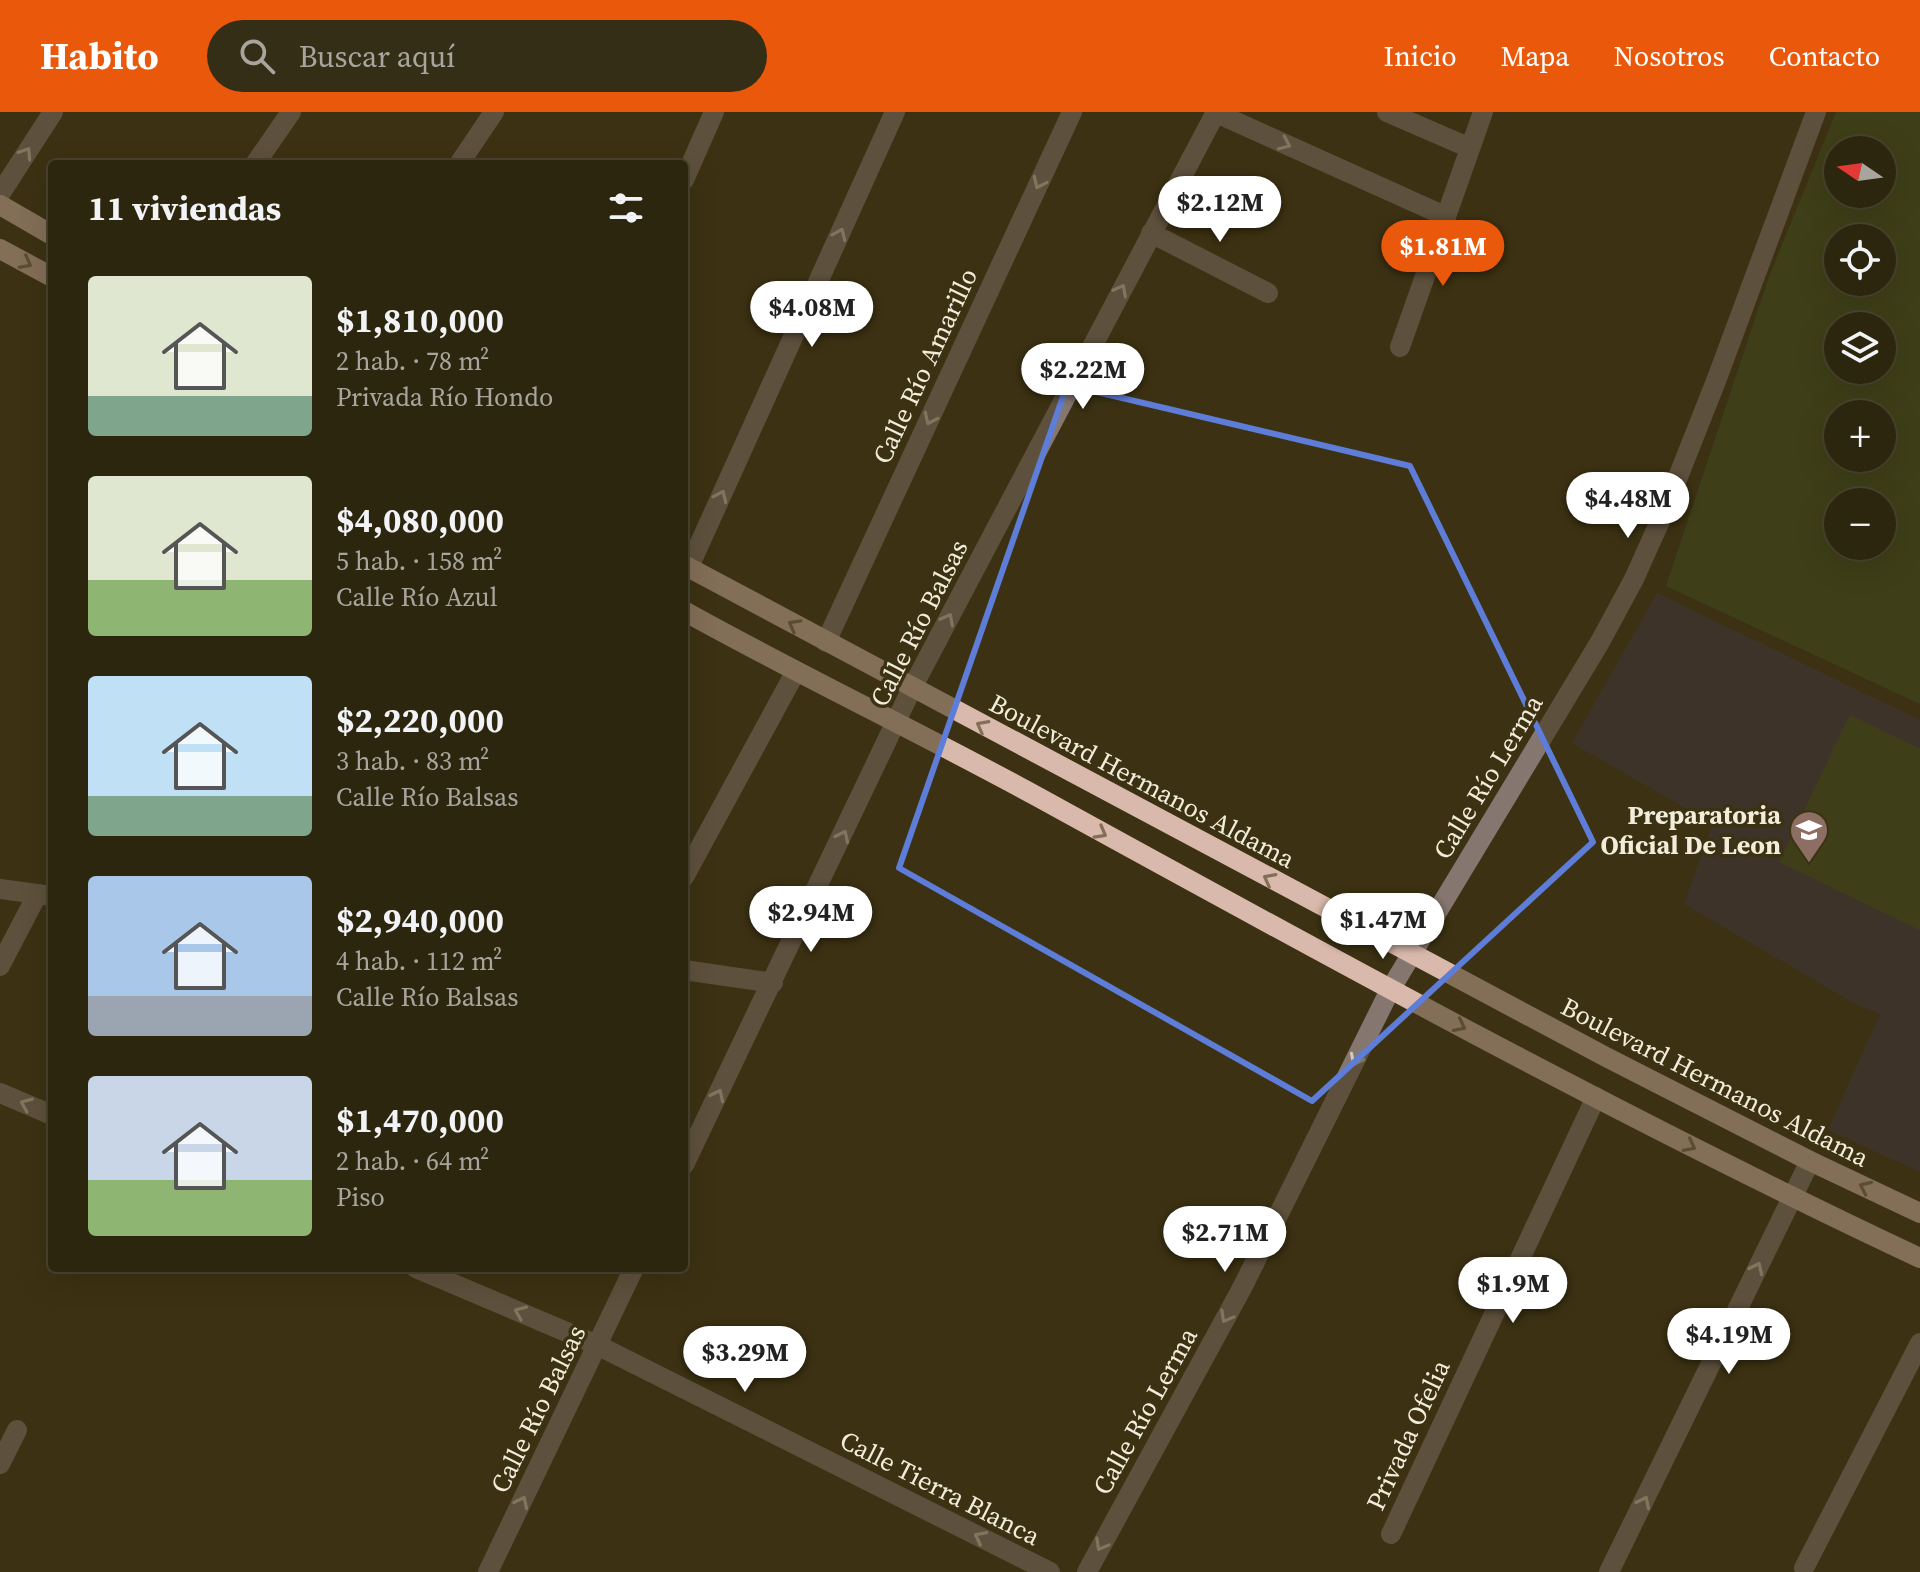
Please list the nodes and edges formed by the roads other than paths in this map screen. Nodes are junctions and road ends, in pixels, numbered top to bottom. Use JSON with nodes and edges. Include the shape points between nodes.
{"nodes":[{"id":1,"x":53,"y":112,"type":"edge"},
{"id":2,"x":291,"y":112,"type":"edge"},
{"id":3,"x":494,"y":112,"type":"edge"},
{"id":4,"x":714,"y":112,"type":"edge"},
{"id":5,"x":895,"y":112,"type":"edge"},
{"id":6,"x":1072,"y":112,"type":"edge"},
{"id":7,"x":1215,"y":112,"type":"edge"},
{"id":8,"x":1387,"y":112,"type":"edge"},
{"id":9,"x":1483,"y":112,"type":"edge"},
{"id":10,"x":1816,"y":112,"type":"edge"},
{"id":11,"x":1470,"y":148,"type":"junction"},
{"id":12,"x":258,"y":160,"type":"edge"},
{"id":13,"x":462,"y":160,"type":"edge"},
{"id":14,"x":688,"y":171,"type":"edge"},
{"id":15,"x":0,"y":194,"type":"edge"},
{"id":16,"x":0,"y":205,"type":"edge"},
{"id":17,"x":1445,"y":216,"type":"junction"},
{"id":18,"x":48,"y":233,"type":"edge"},
{"id":19,"x":1151,"y":233,"type":"junction"},
{"id":20,"x":0,"y":249,"type":"edge"},
{"id":21,"x":48,"y":275,"type":"edge"},
{"id":22,"x":1268,"y":293,"type":"dead end"},
{"id":23,"x":1400,"y":347,"type":"dead end"},
{"id":24,"x":688,"y":562,"type":"edge"},
{"id":25,"x":688,"y":567,"type":"edge"},
{"id":26,"x":688,"y":617,"type":"edge"},
{"id":27,"x":826,"y":642,"type":"junction"},
{"id":28,"x":796,"y":671,"type":"junction"},
{"id":29,"x":912,"y":688,"type":"junction"},
{"id":30,"x":897,"y":724,"type":"junction"},
{"id":31,"x":688,"y":870,"type":"edge"},
{"id":32,"x":0,"y":889,"type":"edge"},
{"id":33,"x":44,"y":895,"type":"edge"},
{"id":34,"x":1412,"y":955,"type":"junction"},
{"id":35,"x":0,"y":966,"type":"edge"},
{"id":36,"x":688,"y":971,"type":"edge"},
{"id":37,"x":773,"y":983,"type":"junction"},
{"id":38,"x":1390,"y":990,"type":"junction"},
{"id":39,"x":0,"y":1093,"type":"edge"},
{"id":40,"x":1596,"y":1097,"type":"junction"},
{"id":41,"x":48,"y":1113,"type":"edge"},
{"id":42,"x":688,"y":1157,"type":"edge"},
{"id":43,"x":1810,"y":1161,"type":"junction"},
{"id":44,"x":1792,"y":1198,"type":"junction"},
{"id":45,"x":1920,"y":1213,"type":"edge"},
{"id":46,"x":1920,"y":1258,"type":"edge"},
{"id":47,"x":425,"y":1272,"type":"edge"},
{"id":48,"x":632,"y":1272,"type":"edge"},
{"id":49,"x":1920,"y":1343,"type":"edge"},
{"id":50,"x":597,"y":1345,"type":"junction"},
{"id":51,"x":17,"y":1430,"type":"dead end"},
{"id":52,"x":0,"y":1464,"type":"edge"},
{"id":53,"x":1391,"y":1534,"type":"dead end"},
{"id":54,"x":1804,"y":1568,"type":"dead end"},
{"id":55,"x":488,"y":1572,"type":"edge"},
{"id":56,"x":1050,"y":1572,"type":"edge"},
{"id":57,"x":1087,"y":1572,"type":"edge"},
{"id":58,"x":1609,"y":1572,"type":"edge"}],
"edges":[{"from":15,"to":1,"type":"street","one_way":true},
{"from":2,"to":12,"type":"street"},
{"from":3,"to":13,"type":"street"},
{"from":4,"to":14,"type":"street"},
{"from":24,"to":5,"type":"street","one_way":true},
{"from":6,"to":27,"type":"street","name":"Calle Río Amarillo","one_way":true},
{"from":7,"to":17,"type":"street","one_way":true},
{"from":7,"to":19,"type":"street","name":"Calle Río Balsas"},
{"from":8,"to":11,"type":"street"},
{"from":9,"to":11,"type":"street"},
{"from":10,"to":34,"type":"street","name":"Calle Río Lerma","via":[[1716,381],[1634,579]]},
{"from":11,"to":17,"type":"street"},
{"from":16,"to":18,"type":"main road"},
{"from":17,"to":23,"type":"street"},
{"from":19,"to":22,"type":"street"},
{"from":29,"to":19,"type":"street","name":"Calle Río Balsas","one_way":true},
{"from":20,"to":21,"type":"main road","one_way":true},
{"from":27,"to":25,"type":"main road","name":"Boulevard Hermanos Aldama","one_way":true},
{"from":26,"to":28,"type":"main road"},
{"from":27,"to":29,"type":"main road","name":"Boulevard Hermanos Aldama"},
{"from":28,"to":30,"type":"main road"},
{"from":28,"to":31,"type":"street"},
{"from":29,"to":30,"type":"street","name":"Calle Río Balsas"},
{"from":34,"to":29,"type":"main road","name":"Boulevard Hermanos Aldama","one_way":true},
{"from":37,"to":30,"type":"street","name":"Calle Río Balsas","one_way":true},
{"from":30,"to":38,"type":"main road","one_way":true},
{"from":32,"to":33,"type":"street"},
{"from":33,"to":35,"type":"street"},
{"from":34,"to":38,"type":"street","name":"Calle Río Lerma"},
{"from":34,"to":43,"type":"main road","name":"Boulevard Hermanos Aldama"},
{"from":36,"to":37,"type":"street"},
{"from":42,"to":37,"type":"street","name":"Calle Río Balsas","one_way":true},
{"from":38,"to":40,"type":"main road","one_way":true},
{"from":38,"to":57,"type":"street","name":"Calle Río Lerma","one_way":true,"via":[[1242,1288]]},
{"from":41,"to":39,"type":"street","one_way":true},
{"from":40,"to":44,"type":"main road","one_way":true},
{"from":40,"to":53,"type":"street","name":"Privada Ofelia"},
{"from":43,"to":44,"type":"street"},
{"from":45,"to":43,"type":"main road","name":"Boulevard Hermanos Aldama","one_way":true},
{"from":44,"to":46,"type":"main road"},
{"from":58,"to":44,"type":"street","one_way":true},
{"from":50,"to":47,"type":"street","name":"Calle Tierra Blanca","one_way":true},
{"from":48,"to":50,"type":"street","name":"Calle Río Balsas"},
{"from":49,"to":54,"type":"street"},
{"from":55,"to":50,"type":"street","name":"Calle Río Balsas","one_way":true},
{"from":56,"to":50,"type":"street","name":"Calle Tierra Blanca","one_way":true},
{"from":51,"to":52,"type":"street"}]}
